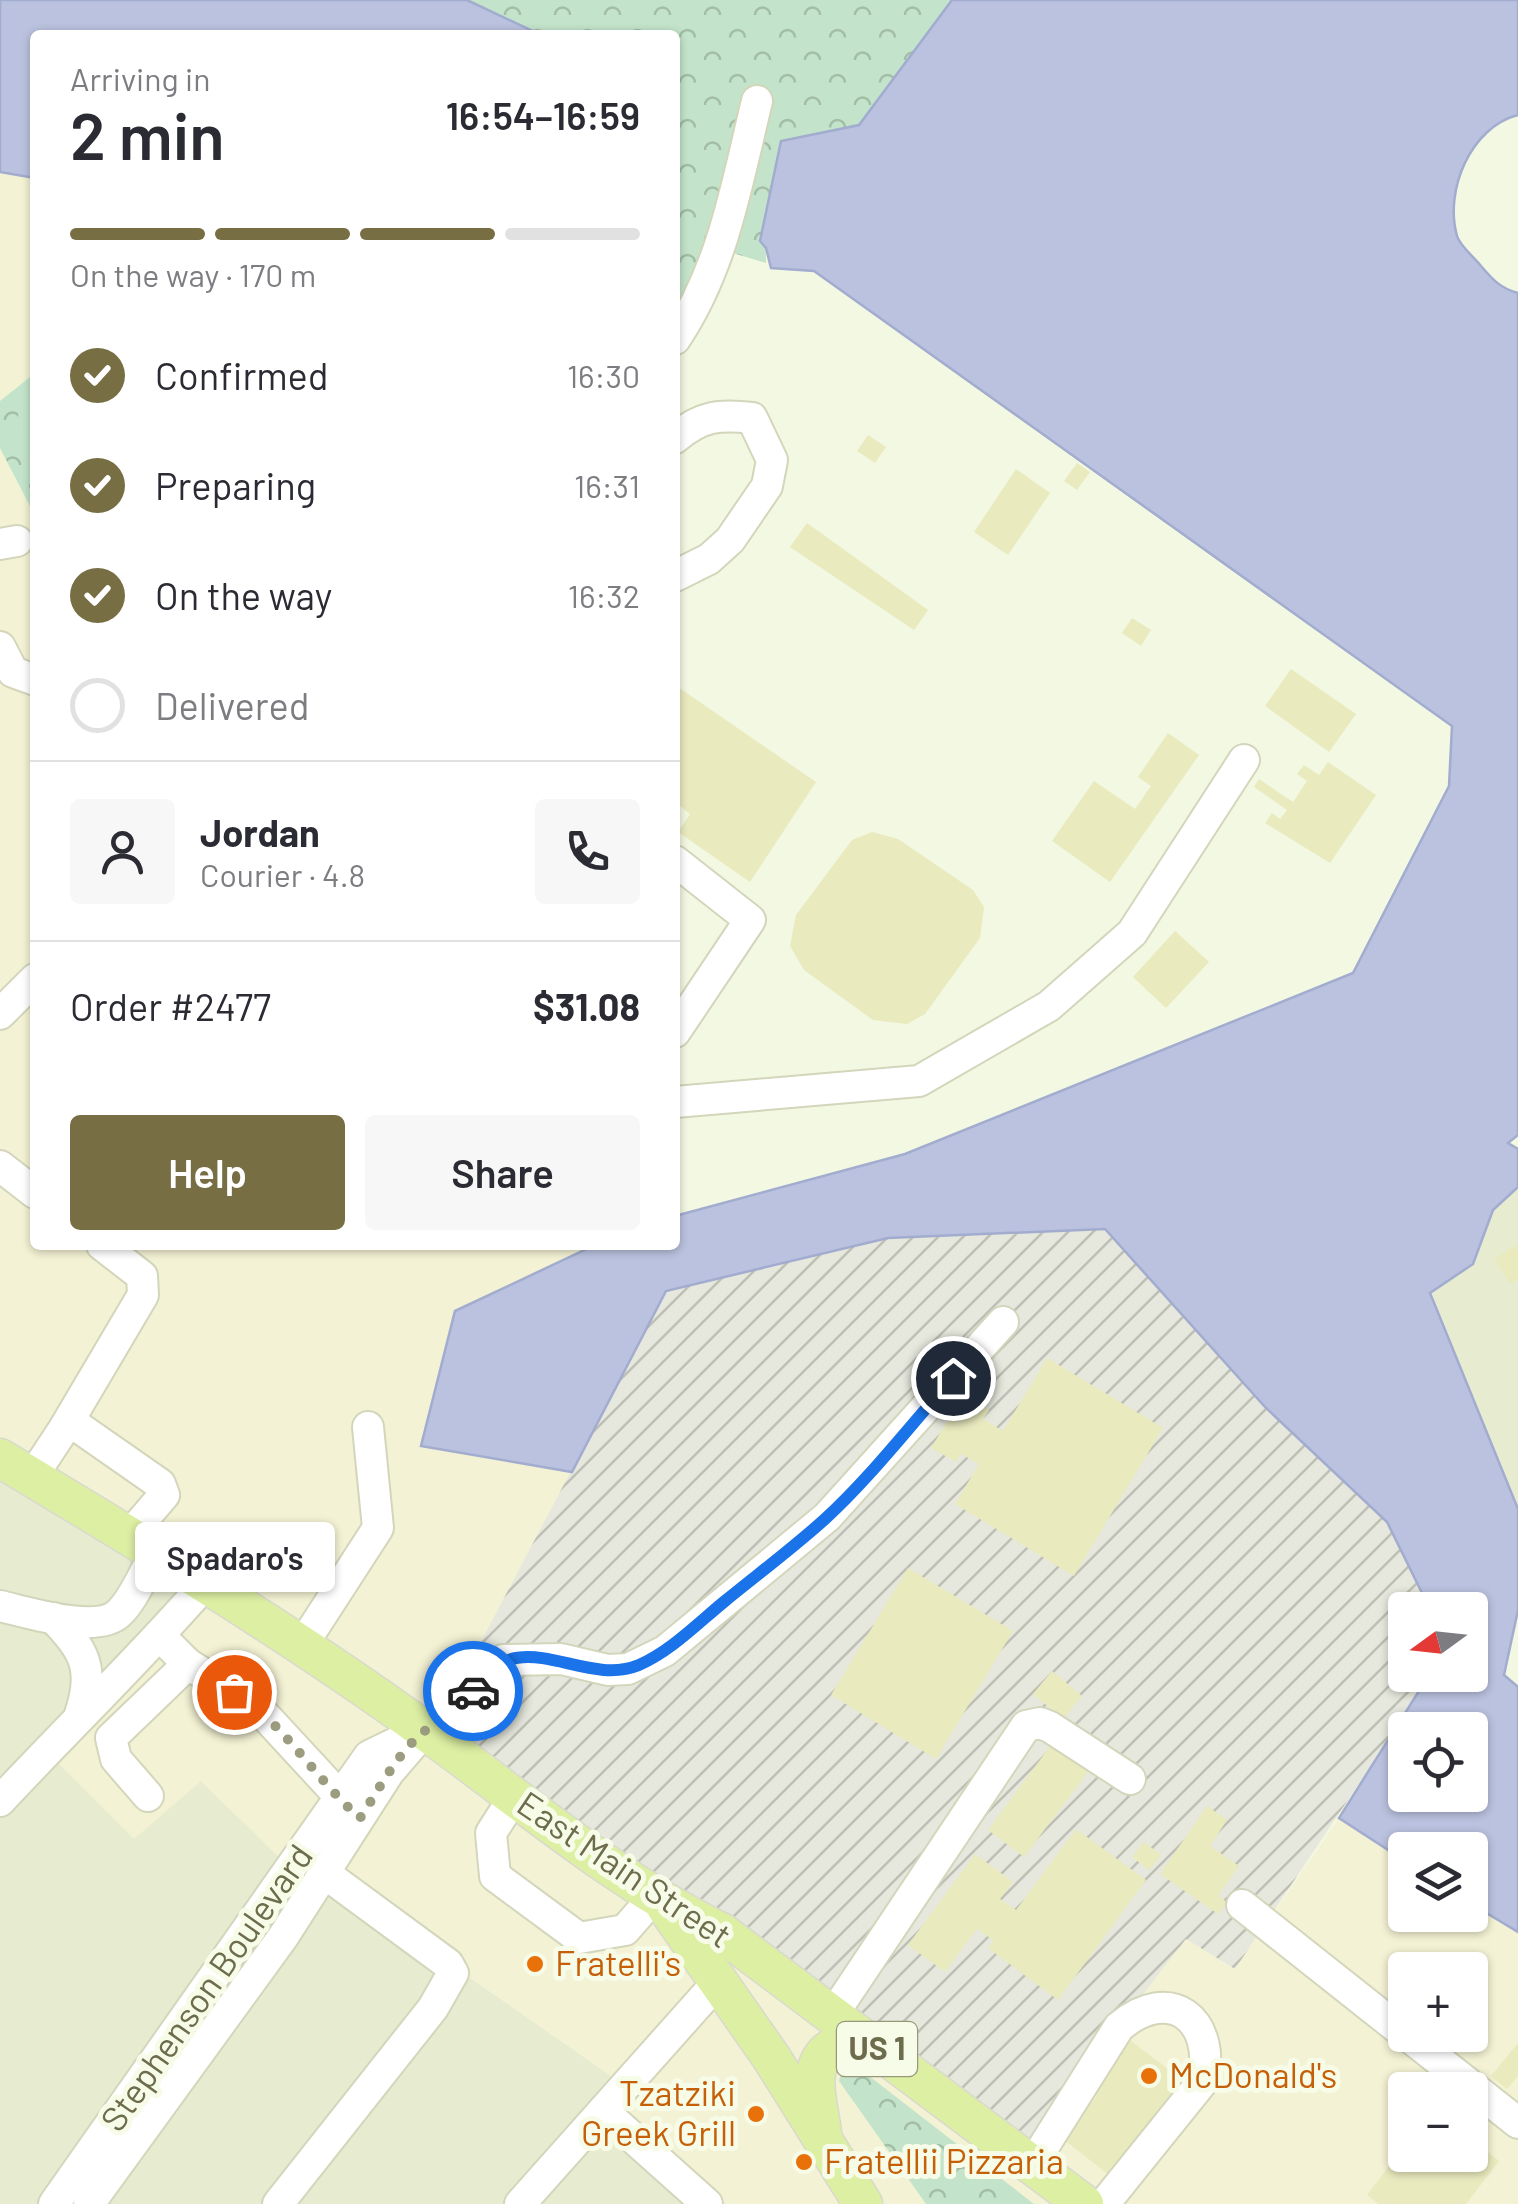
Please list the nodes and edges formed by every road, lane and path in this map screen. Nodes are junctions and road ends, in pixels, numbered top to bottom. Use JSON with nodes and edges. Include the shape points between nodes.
{"nodes":[{"id":1,"x":757,"y":101,"type":"dead end"},
{"id":2,"x":680,"y":332,"type":"edge"},
{"id":3,"x":680,"y":434,"type":"edge"},
{"id":4,"x":680,"y":574,"type":"edge"},
{"id":5,"x":0,"y":648,"type":"edge"},
{"id":6,"x":30,"y":678,"type":"edge"},
{"id":7,"x":1244,"y":760,"type":"dead end"},
{"id":8,"x":680,"y":864,"type":"edge"},
{"id":9,"x":30,"y":983,"type":"edge"},
{"id":10,"x":0,"y":1014,"type":"edge"},
{"id":11,"x":680,"y":1025,"type":"edge"},
{"id":12,"x":680,"y":1102,"type":"edge"},
{"id":13,"x":0,"y":1166,"type":"edge"},
{"id":14,"x":30,"y":1189,"type":"edge"},
{"id":15,"x":108,"y":1250,"type":"edge"},
{"id":16,"x":1003,"y":1322,"type":"dead end"},
{"id":17,"x":66,"y":1426,"type":"junction"},
{"id":18,"x":368,"y":1428,"type":"dead end"},
{"id":19,"x":0,"y":1458,"type":"edge"},
{"id":20,"x":32,"y":1477,"type":"junction"},
{"id":21,"x":143,"y":1544,"type":"junction"},
{"id":22,"x":206,"y":1584,"type":"junction"},
{"id":23,"x":0,"y":1606,"type":"edge"},
{"id":24,"x":53,"y":1618,"type":"junction"},
{"id":25,"x":160,"y":1636,"type":"junction"},
{"id":26,"x":301,"y":1647,"type":"junction"},
{"id":27,"x":188,"y":1664,"type":"junction"},
{"id":28,"x":80,"y":1714,"type":"junction"},
{"id":29,"x":425,"y":1730,"type":"junction"},
{"id":30,"x":1130,"y":1779,"type":"dead end"},
{"id":31,"x":148,"y":1796,"type":"dead end"},
{"id":32,"x":514,"y":1797,"type":"junction"},
{"id":33,"x":0,"y":1802,"type":"edge"},
{"id":34,"x":350,"y":1810,"type":"junction"},
{"id":35,"x":323,"y":1872,"type":"junction"},
{"id":36,"x":659,"y":1901,"type":"junction"},
{"id":37,"x":1242,"y":1905,"type":"dead end"},
{"id":38,"x":716,"y":1984,"type":"junction"},
{"id":39,"x":832,"y":2016,"type":"junction"},
{"id":40,"x":1388,"y":2020,"type":"edge"},
{"id":41,"x":1429,"y":2052,"type":"edge"},
{"id":42,"x":894,"y":2062,"type":"junction"},
{"id":43,"x":603,"y":2111,"type":"junction"},
{"id":44,"x":1518,"y":2123,"type":"edge"},
{"id":45,"x":824,"y":2147,"type":"junction"},
{"id":46,"x":1032,"y":2166,"type":"junction"},
{"id":47,"x":54,"y":2204,"type":"edge"},
{"id":48,"x":90,"y":2204,"type":"edge"},
{"id":49,"x":278,"y":2204,"type":"edge"},
{"id":50,"x":520,"y":2204,"type":"edge"},
{"id":51,"x":707,"y":2204,"type":"edge"},
{"id":52,"x":863,"y":2204,"type":"edge"},
{"id":53,"x":1084,"y":2204,"type":"edge"},
{"id":54,"x":1104,"y":2204,"type":"edge"}],
"edges":[{"from":1,"to":2,"type":"street","via":[[715,263]]},
{"from":3,"to":4,"type":"street","via":[[698,419],[752,418],[772,460],[767,486],[730,540]]},
{"from":5,"to":6,"type":"street","via":[[12,672]]},
{"from":7,"to":12,"type":"street","via":[[1132,933],[1050,1006],[920,1082]]},
{"from":8,"to":11,"type":"street","via":[[750,920]]},
{"from":9,"to":10,"type":"street"},
{"from":13,"to":14,"type":"street"},
{"from":15,"to":17,"type":"street","via":[[142,1276],[143,1295]]},
{"from":16,"to":29,"type":"street","name":"Stephenson Boulevard","via":[[827,1517],[665,1651],[628,1669],[560,1659],[503,1660],[487,1669],[461,1711]]},
{"from":17,"to":20,"type":"street"},
{"from":17,"to":21,"type":"street","via":[[74,1424],[160,1484],[164,1495]]},
{"from":18,"to":26,"type":"street","via":[[378,1528]]},
{"from":19,"to":20,"type":"main road","name":"East Main Street","number":"US 1"},
{"from":20,"to":21,"type":"main road","name":"East Main Street","number":"US 1"},
{"from":21,"to":22,"type":"main road","name":"East Main Street","number":"US 1"},
{"from":21,"to":24,"type":"street","via":[[118,1614],[103,1622]]},
{"from":22,"to":25,"type":"street"},
{"from":22,"to":26,"type":"main road","name":"East Main Street","number":"US 1"},
{"from":23,"to":24,"type":"street"},
{"from":24,"to":28,"type":"street","via":[[87,1659],[90,1676]]},
{"from":25,"to":27,"type":"street"},
{"from":25,"to":28,"type":"street"},
{"from":26,"to":29,"type":"main road","name":"East Main Street","number":"US 1"},
{"from":27,"to":31,"type":"street","via":[[111,1738],[111,1750]]},
{"from":27,"to":34,"type":"street","via":[[258,1707]]},
{"from":28,"to":33,"type":"street"},
{"from":29,"to":32,"type":"main road","name":"East Main Street","number":"US 1"},
{"from":29,"to":34,"type":"street","name":"Stephenson Boulevard","via":[[369,1756]]},
{"from":30,"to":39,"type":"street","via":[[1050,1728],[1026,1726]]},
{"from":32,"to":36,"type":"main road","name":"East Main Street","number":"US 1"},
{"from":32,"to":36,"type":"street","via":[[492,1833],[495,1876],[580,1938],[625,1930]]},
{"from":34,"to":35,"type":"street","name":"Stephenson Boulevard"},
{"from":34,"to":47,"type":"street","name":"Stephenson Boulevard"},
{"from":35,"to":48,"type":"street","name":"Stephenson Boulevard"},
{"from":35,"to":49,"type":"street","via":[[448,1964],[452,1974],[433,2008]]},
{"from":36,"to":38,"type":"main road","number":"US 1"},
{"from":36,"to":39,"type":"main road","name":"East Main Street","number":"US 1","via":[[721,1932]]},
{"from":37,"to":40,"type":"street"},
{"from":38,"to":43,"type":"street"},
{"from":38,"to":45,"type":"main road","number":"US 1","via":[[771,2057]]},
{"from":39,"to":42,"type":"main road","name":"East Main Street","number":"US 1"},
{"from":41,"to":44,"type":"street"},
{"from":42,"to":45,"type":"main road","via":[[837,2045],[817,2060]]},
{"from":42,"to":46,"type":"main road","name":"East Main Street","number":"US 1"},
{"from":43,"to":50,"type":"street"},
{"from":43,"to":51,"type":"street"},
{"from":45,"to":52,"type":"main road","number":"US 1"},
{"from":46,"to":53,"type":"main road","name":"East Main Street","number":"US 1"},
{"from":46,"to":54,"type":"street","via":[[1118,2027],[1156,2004],[1178,2010],[1200,2029],[1208,2060],[1203,2082]]}]}
